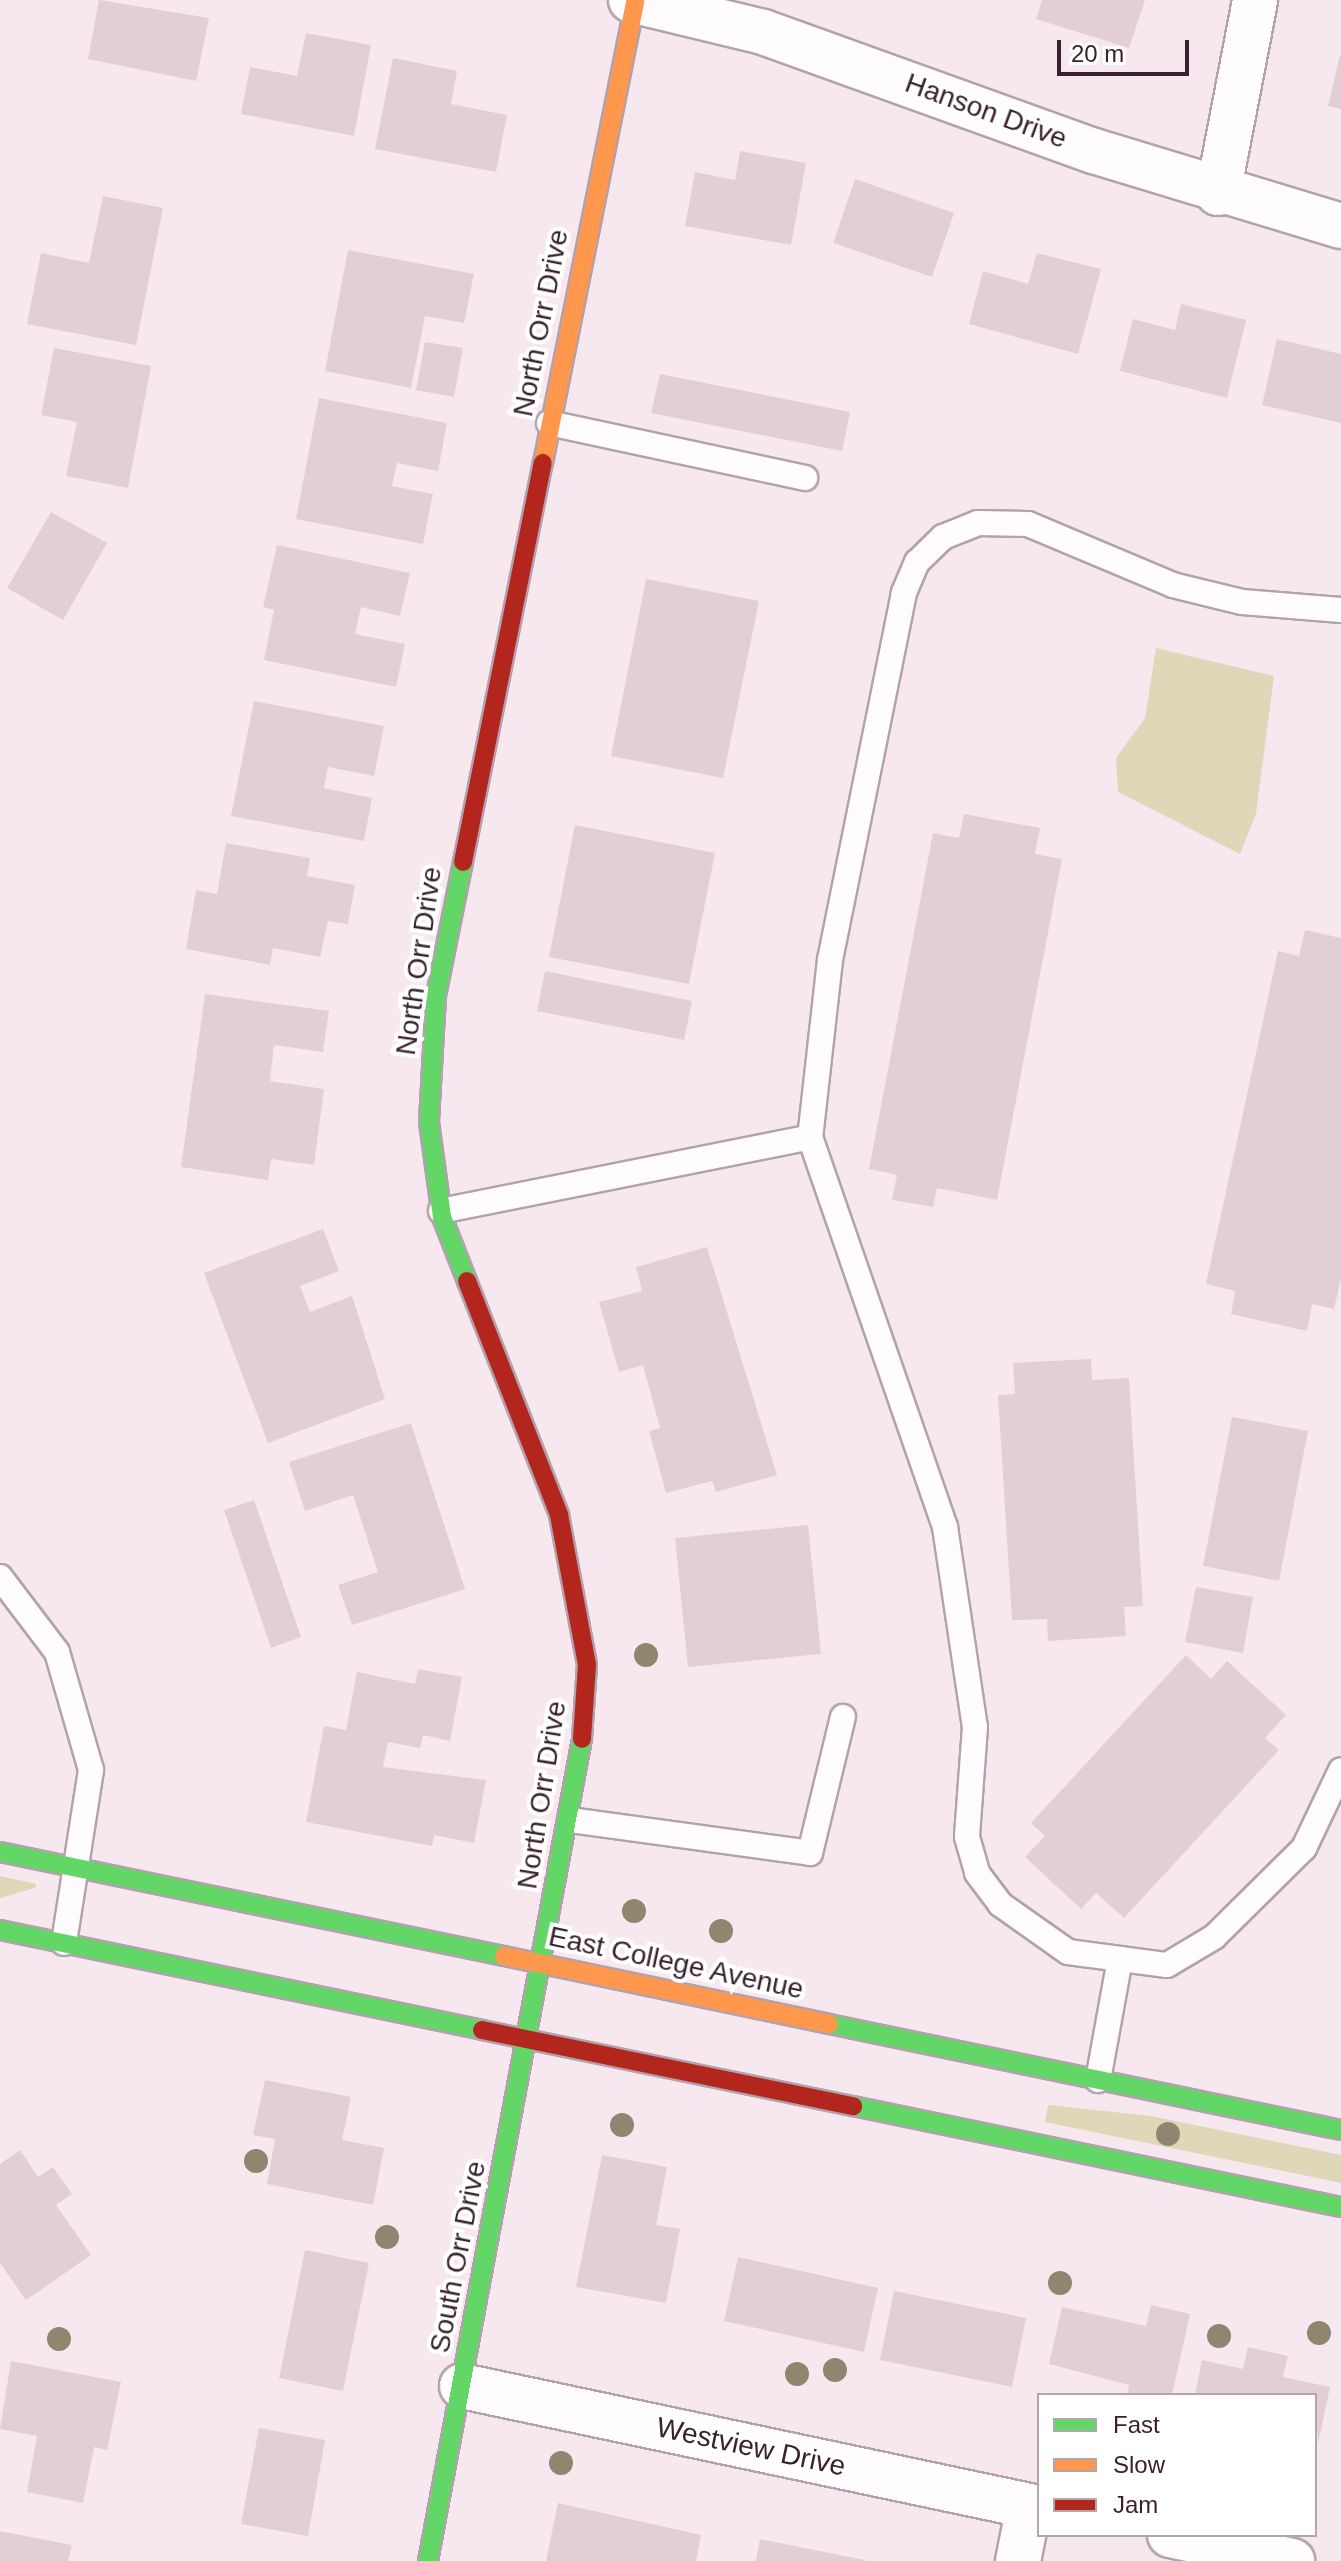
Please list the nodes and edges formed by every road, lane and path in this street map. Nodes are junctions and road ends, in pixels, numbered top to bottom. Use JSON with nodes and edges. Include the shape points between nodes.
{"nodes":[{"id":1,"x":633,"y":0,"type":"edge"},
{"id":2,"x":1255,"y":0,"type":"edge"},
{"id":3,"x":1218,"y":193,"type":"junction"},
{"id":4,"x":1341,"y":226,"type":"edge"},
{"id":5,"x":549,"y":423,"type":"junction"},
{"id":6,"x":805,"y":478,"type":"dead end"},
{"id":7,"x":1341,"y":610,"type":"edge"},
{"id":8,"x":810,"y":1137,"type":"junction"},
{"id":9,"x":441,"y":1211,"type":"junction"},
{"id":10,"x":0,"y":1577,"type":"edge"},
{"id":11,"x":843,"y":1717,"type":"dead end"},
{"id":12,"x":1341,"y":1770,"type":"edge"},
{"id":13,"x":570,"y":1820,"type":"junction"},
{"id":14,"x":0,"y":1852,"type":"edge"},
{"id":15,"x":78,"y":1868,"type":"junction"},
{"id":16,"x":0,"y":1930,"type":"edge"},
{"id":17,"x":64,"y":1943,"type":"junction"},
{"id":18,"x":543,"y":1964,"type":"junction"},
{"id":19,"x":1119,"y":1964,"type":"junction"},
{"id":20,"x":529,"y":2039,"type":"junction"},
{"id":21,"x":1098,"y":2080,"type":"junction"},
{"id":22,"x":1341,"y":2130,"type":"edge"},
{"id":23,"x":1341,"y":2207,"type":"edge"},
{"id":24,"x":462,"y":2386,"type":"junction"},
{"id":25,"x":1034,"y":2507,"type":"edge"},
{"id":26,"x":1179,"y":2537,"type":"edge"},
{"id":27,"x":428,"y":2561,"type":"edge"},
{"id":28,"x":1018,"y":2561,"type":"edge"},
{"id":29,"x":1292,"y":2561,"type":"edge"}],
"edges":[{"from":1,"to":3,"type":"street","name":"Hanson Drive","via":[[763,32]]},
{"from":1,"to":5,"type":"main road","name":"North Orr Drive"},
{"from":2,"to":3,"type":"street"},
{"from":3,"to":4,"type":"street","name":"Hanson Drive"},
{"from":5,"to":6,"type":"lane"},
{"from":5,"to":9,"type":"main road","name":"North Orr Drive","via":[[436,996],[429,1122]]},
{"from":7,"to":8,"type":"lane","via":[[1242,602],[1173,585],[1028,524],[978,523],[943,537],[917,562],[904,593],[830,960]]},
{"from":8,"to":9,"type":"lane"},
{"from":8,"to":19,"type":"lane","via":[[945,1527],[975,1727],[967,1837],[977,1873],[1000,1904],[1068,1952]]},
{"from":9,"to":13,"type":"main road","name":"North Orr Drive","via":[[573,1567],[587,1665]]},
{"from":10,"to":15,"type":"lane","via":[[31,1611],[74,1693],[91,1770]]},
{"from":11,"to":13,"type":"lane","via":[[810,1853]]},
{"from":12,"to":19,"type":"lane","via":[[1304,1848],[1214,1937],[1167,1965]]},
{"from":13,"to":18,"type":"main road","name":"North Orr Drive"},
{"from":14,"to":15,"type":"main road","name":"East College Avenue"},
{"from":15,"to":17,"type":"lane"},
{"from":15,"to":18,"type":"main road","name":"East College Avenue"},
{"from":16,"to":17,"type":"main road"},
{"from":17,"to":20,"type":"main road"},
{"from":18,"to":20,"type":"main road","name":"South Orr Drive"},
{"from":18,"to":21,"type":"main road","name":"East College Avenue"},
{"from":19,"to":21,"type":"lane"},
{"from":20,"to":23,"type":"main road"},
{"from":20,"to":24,"type":"main road","name":"South Orr Drive"},
{"from":21,"to":22,"type":"main road","name":"East College Avenue"},
{"from":24,"to":25,"type":"street","name":"Westview Drive"},
{"from":24,"to":27,"type":"main road","name":"South Orr Drive"},
{"from":25,"to":28,"type":"street"},
{"from":26,"to":29,"type":"street"}]}
